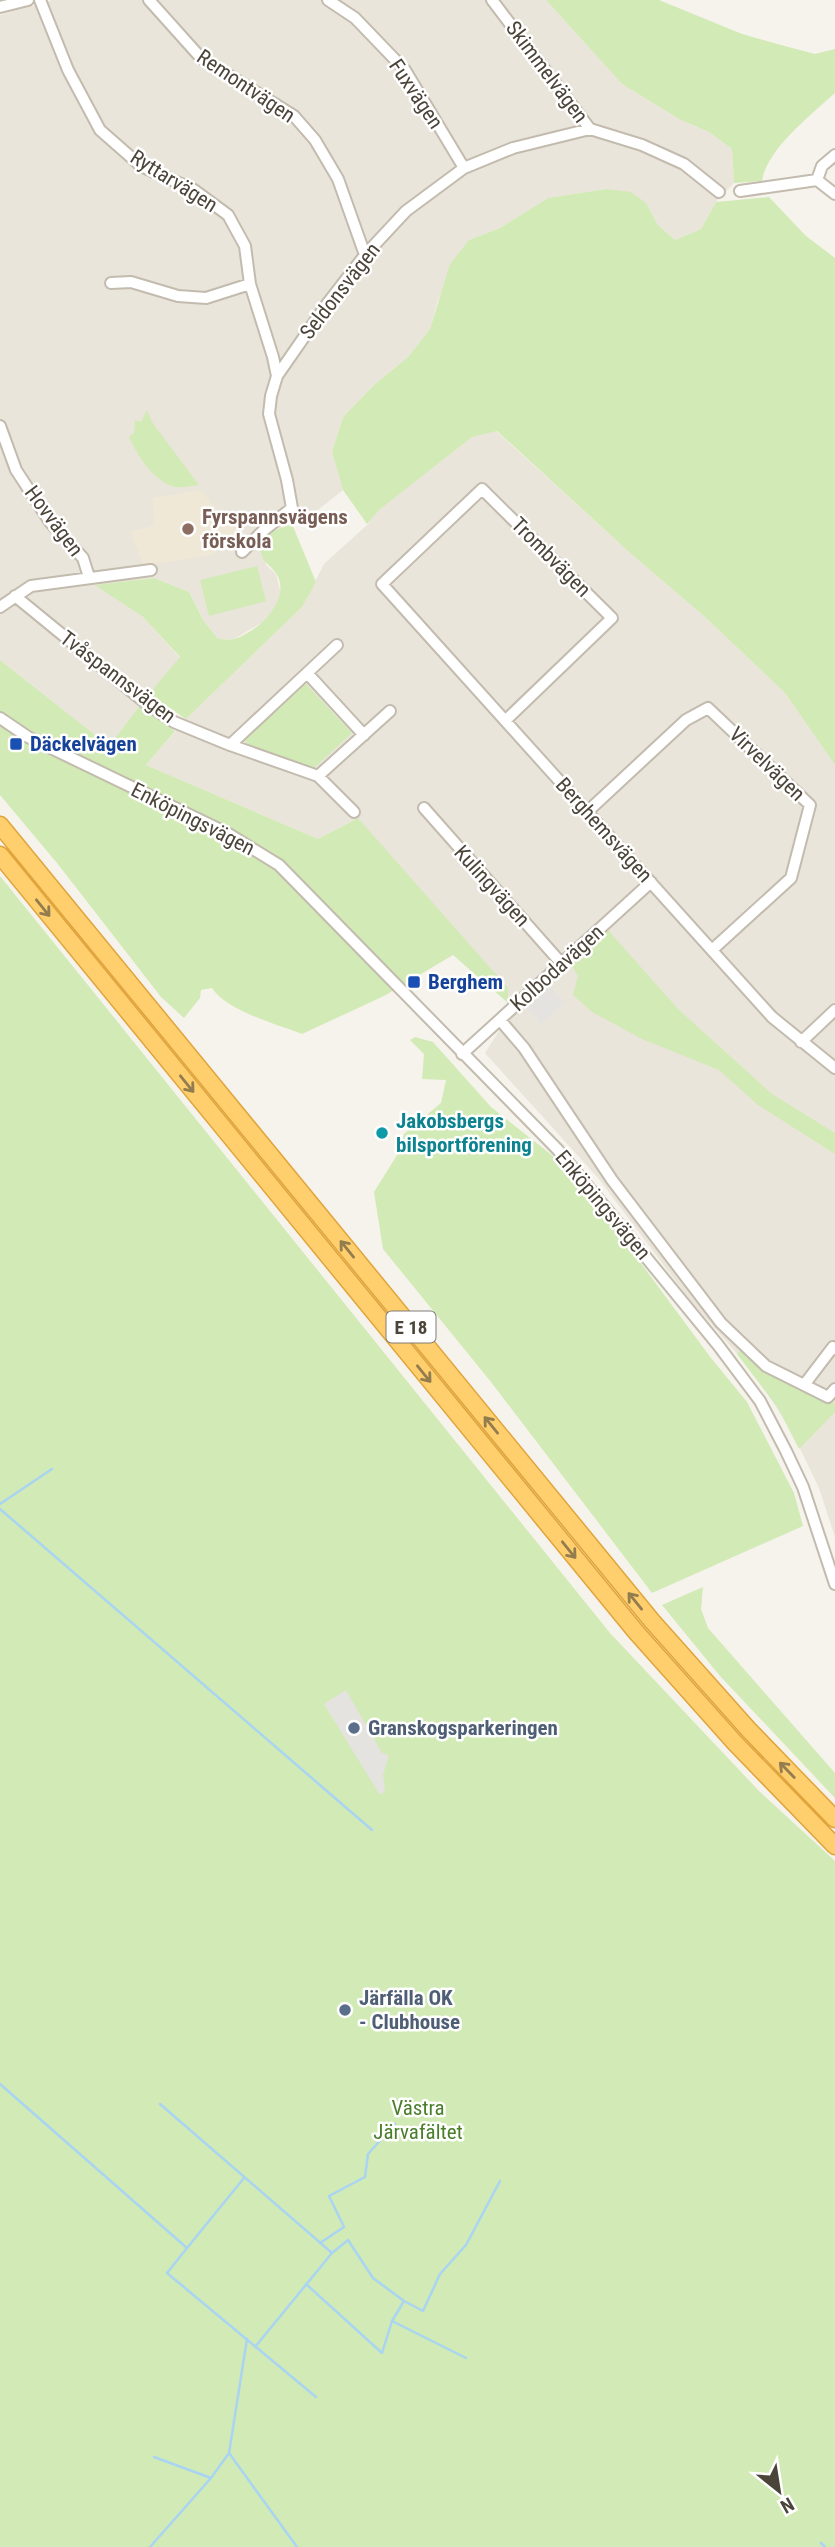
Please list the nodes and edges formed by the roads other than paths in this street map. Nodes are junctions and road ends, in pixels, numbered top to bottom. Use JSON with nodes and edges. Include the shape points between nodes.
{"nodes":[{"id":1,"x":28,"y":0,"type":"edge"},
{"id":2,"x":40,"y":0,"type":"edge"},
{"id":3,"x":149,"y":0,"type":"edge"},
{"id":4,"x":327,"y":0,"type":"edge"},
{"id":5,"x":492,"y":0,"type":"edge"},
{"id":6,"x":0,"y":7,"type":"edge"},
{"id":7,"x":590,"y":129,"type":"junction"},
{"id":8,"x":835,"y":155,"type":"edge"},
{"id":9,"x":464,"y":168,"type":"junction"},
{"id":10,"x":817,"y":180,"type":"junction"},
{"id":11,"x":740,"y":191,"type":"dead end"},
{"id":12,"x":719,"y":192,"type":"dead end"},
{"id":13,"x":835,"y":194,"type":"edge"},
{"id":14,"x":365,"y":254,"type":"junction"},
{"id":15,"x":111,"y":283,"type":"dead end"},
{"id":16,"x":250,"y":284,"type":"junction"},
{"id":17,"x":277,"y":376,"type":"junction"},
{"id":18,"x":0,"y":426,"type":"edge"},
{"id":19,"x":242,"y":552,"type":"dead end"},
{"id":20,"x":151,"y":570,"type":"dead end"},
{"id":21,"x":89,"y":578,"type":"junction"},
{"id":22,"x":382,"y":584,"type":"joint"},
{"id":23,"x":15,"y":596,"type":"junction"},
{"id":24,"x":0,"y":607,"type":"edge"},
{"id":25,"x":337,"y":645,"type":"dead end"},
{"id":26,"x":307,"y":673,"type":"junction"},
{"id":27,"x":390,"y":711,"type":"dead end"},
{"id":28,"x":0,"y":718,"type":"edge"},
{"id":29,"x":506,"y":720,"type":"junction"},
{"id":30,"x":364,"y":735,"type":"junction"},
{"id":31,"x":230,"y":745,"type":"junction"},
{"id":32,"x":318,"y":776,"type":"junction"},
{"id":33,"x":424,"y":808,"type":"dead end"},
{"id":34,"x":354,"y":811,"type":"dead end"},
{"id":35,"x":587,"y":812,"type":"junction"},
{"id":36,"x":0,"y":825,"type":"edge"},
{"id":37,"x":0,"y":855,"type":"edge"},
{"id":38,"x":651,"y":882,"type":"junction"},
{"id":39,"x":712,"y":950,"type":"junction"},
{"id":40,"x":562,"y":964,"type":"junction"},
{"id":41,"x":835,"y":1010,"type":"edge"},
{"id":42,"x":500,"y":1020,"type":"junction"},
{"id":43,"x":801,"y":1042,"type":"junction"},
{"id":44,"x":462,"y":1054,"type":"junction"},
{"id":45,"x":835,"y":1068,"type":"edge"},
{"id":46,"x":835,"y":1349,"type":"edge"},
{"id":47,"x":804,"y":1385,"type":"junction"},
{"id":48,"x":835,"y":1389,"type":"edge"},
{"id":49,"x":835,"y":1584,"type":"edge"},
{"id":50,"x":835,"y":1819,"type":"edge"},
{"id":51,"x":835,"y":1846,"type":"edge"}],
"edges":[{"from":1,"to":6,"type":"street"},
{"from":2,"to":16,"type":"street","name":"Ryttarvägen","via":[[68,70],[100,130],[141,166],[194,190],[228,215],[245,246]]},
{"from":3,"to":14,"type":"street","name":"Remontvägen","via":[[201,58],[294,116],[315,140],[338,179]]},
{"from":4,"to":9,"type":"street","name":"Fuxvägen","via":[[355,18],[405,69]]},
{"from":5,"to":7,"type":"street","name":"Skimmelvägen"},
{"from":7,"to":9,"type":"street","name":"Seldonsvägen","via":[[513,148]]},
{"from":7,"to":12,"type":"street","name":"Skimmelvägen","via":[[684,164]]},
{"from":8,"to":10,"type":"street","via":[[822,166]]},
{"from":9,"to":14,"type":"street","name":"Seldonsvägen","via":[[406,211]]},
{"from":10,"to":11,"type":"street"},
{"from":10,"to":13,"type":"street"},
{"from":14,"to":17,"type":"street","name":"Seldonsvägen"},
{"from":15,"to":16,"type":"street","via":[[131,282],[178,296],[206,298]]},
{"from":16,"to":17,"type":"street","name":"Ryttarvägen"},
{"from":17,"to":19,"type":"street","name":"Seldonsvägen","via":[[269,414],[292,508]]},
{"from":18,"to":21,"type":"street","name":"Hovvägen","via":[[16,470],[50,522],[83,558]]},
{"from":20,"to":21,"type":"street"},
{"from":21,"to":23,"type":"street","via":[[31,586]]},
{"from":22,"to":29,"type":"street","name":"Berghemsvägen"},
{"from":22,"to":29,"type":"street","name":"Trombvägen","via":[[482,489],[612,618]]},
{"from":23,"to":24,"type":"street"},
{"from":23,"to":31,"type":"street","name":"Tvåspannsvägen","via":[[147,704],[174,722]]},
{"from":25,"to":26,"type":"street"},
{"from":26,"to":30,"type":"street"},
{"from":26,"to":31,"type":"street"},
{"from":27,"to":30,"type":"street"},
{"from":28,"to":44,"type":"street","name":"Enköpingsvägen","via":[[28,737],[227,834],[279,865]]},
{"from":29,"to":35,"type":"street","name":"Berghemsvägen"},
{"from":30,"to":32,"type":"street"},
{"from":31,"to":32,"type":"street","name":"Tvåspannsvägen"},
{"from":32,"to":34,"type":"street","name":"Tvåspannsvägen"},
{"from":33,"to":40,"type":"street","name":"Kulingvägen"},
{"from":35,"to":38,"type":"street","name":"Berghemsvägen"},
{"from":35,"to":39,"type":"street","name":"Virvelvägen","via":[[686,720],[708,708],[810,805],[791,878]]},
{"from":50,"to":36,"type":"highway","number":"E 18","one_way":true,"via":[[652,1621]]},
{"from":37,"to":51,"type":"highway","number":"E 18","one_way":true,"via":[[636,1632]]},
{"from":38,"to":39,"type":"street","name":"Berghemsvägen"},
{"from":38,"to":40,"type":"street","name":"Kolbodavägen"},
{"from":39,"to":43,"type":"street","name":"Berghemsvägen"},
{"from":40,"to":42,"type":"street","name":"Kolbodavägen"},
{"from":41,"to":43,"type":"street"},
{"from":42,"to":44,"type":"street","name":"Kolbodavägen"},
{"from":42,"to":47,"type":"street","via":[[524,1048],[612,1181],[721,1323],[766,1366]]},
{"from":43,"to":45,"type":"street","name":"Berghemsvägen"},
{"from":44,"to":49,"type":"street","name":"Enköpingsvägen","via":[[558,1150],[760,1401],[803,1487]]},
{"from":46,"to":47,"type":"street"},
{"from":47,"to":48,"type":"street","via":[[828,1397]]}]}
